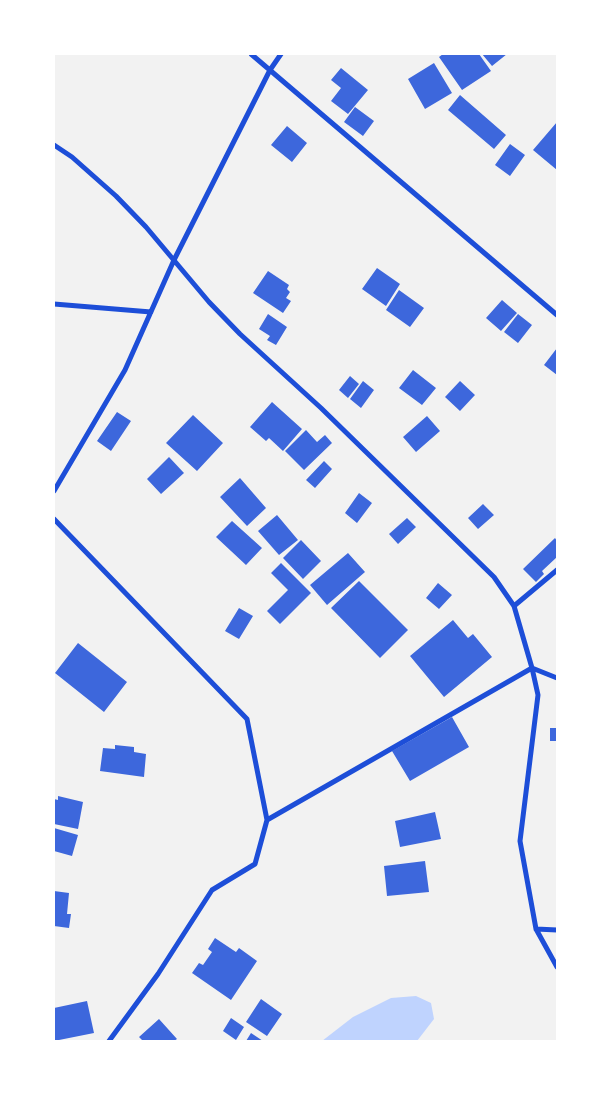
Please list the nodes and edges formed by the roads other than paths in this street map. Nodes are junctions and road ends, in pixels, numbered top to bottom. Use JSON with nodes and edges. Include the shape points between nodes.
{"nodes":[{"id":1,"x":252,"y":54,"type":"edge"},
{"id":2,"x":281,"y":54,"type":"edge"},
{"id":3,"x":270,"y":70,"type":"junction"},
{"id":4,"x":54,"y":145,"type":"edge"},
{"id":5,"x":174,"y":260,"type":"junction"},
{"id":6,"x":54,"y":304,"type":"edge"},
{"id":7,"x":151,"y":312,"type":"junction"},
{"id":8,"x":557,"y":315,"type":"edge"},
{"id":9,"x":54,"y":491,"type":"edge"},
{"id":10,"x":54,"y":519,"type":"edge"},
{"id":11,"x":557,"y":570,"type":"edge"},
{"id":12,"x":514,"y":606,"type":"junction"},
{"id":13,"x":532,"y":668,"type":"junction"},
{"id":14,"x":557,"y":678,"type":"edge"},
{"id":15,"x":267,"y":820,"type":"junction"},
{"id":16,"x":536,"y":929,"type":"junction"},
{"id":17,"x":557,"y":930,"type":"edge"},
{"id":18,"x":557,"y":967,"type":"edge"},
{"id":19,"x":109,"y":1041,"type":"edge"}],
"edges":[{"from":1,"to":3,"type":"street"},
{"from":2,"to":3,"type":"street"},
{"from":3,"to":5,"type":"street"},
{"from":3,"to":8,"type":"street"},
{"from":4,"to":5,"type":"street","via":[[116,196]]},
{"from":5,"to":7,"type":"street"},
{"from":5,"to":12,"type":"street","via":[[240,334],[322,408],[494,577]]},
{"from":6,"to":7,"type":"street"},
{"from":7,"to":9,"type":"street","via":[[125,370]]},
{"from":10,"to":15,"type":"street","via":[[247,719]]},
{"from":11,"to":12,"type":"street"},
{"from":12,"to":13,"type":"street"},
{"from":13,"to":14,"type":"street"},
{"from":13,"to":15,"type":"street"},
{"from":13,"to":16,"type":"street","via":[[538,695],[520,841]]},
{"from":15,"to":19,"type":"street","via":[[255,864],[212,890],[158,974]]},
{"from":16,"to":17,"type":"street"},
{"from":16,"to":18,"type":"street"}]}
